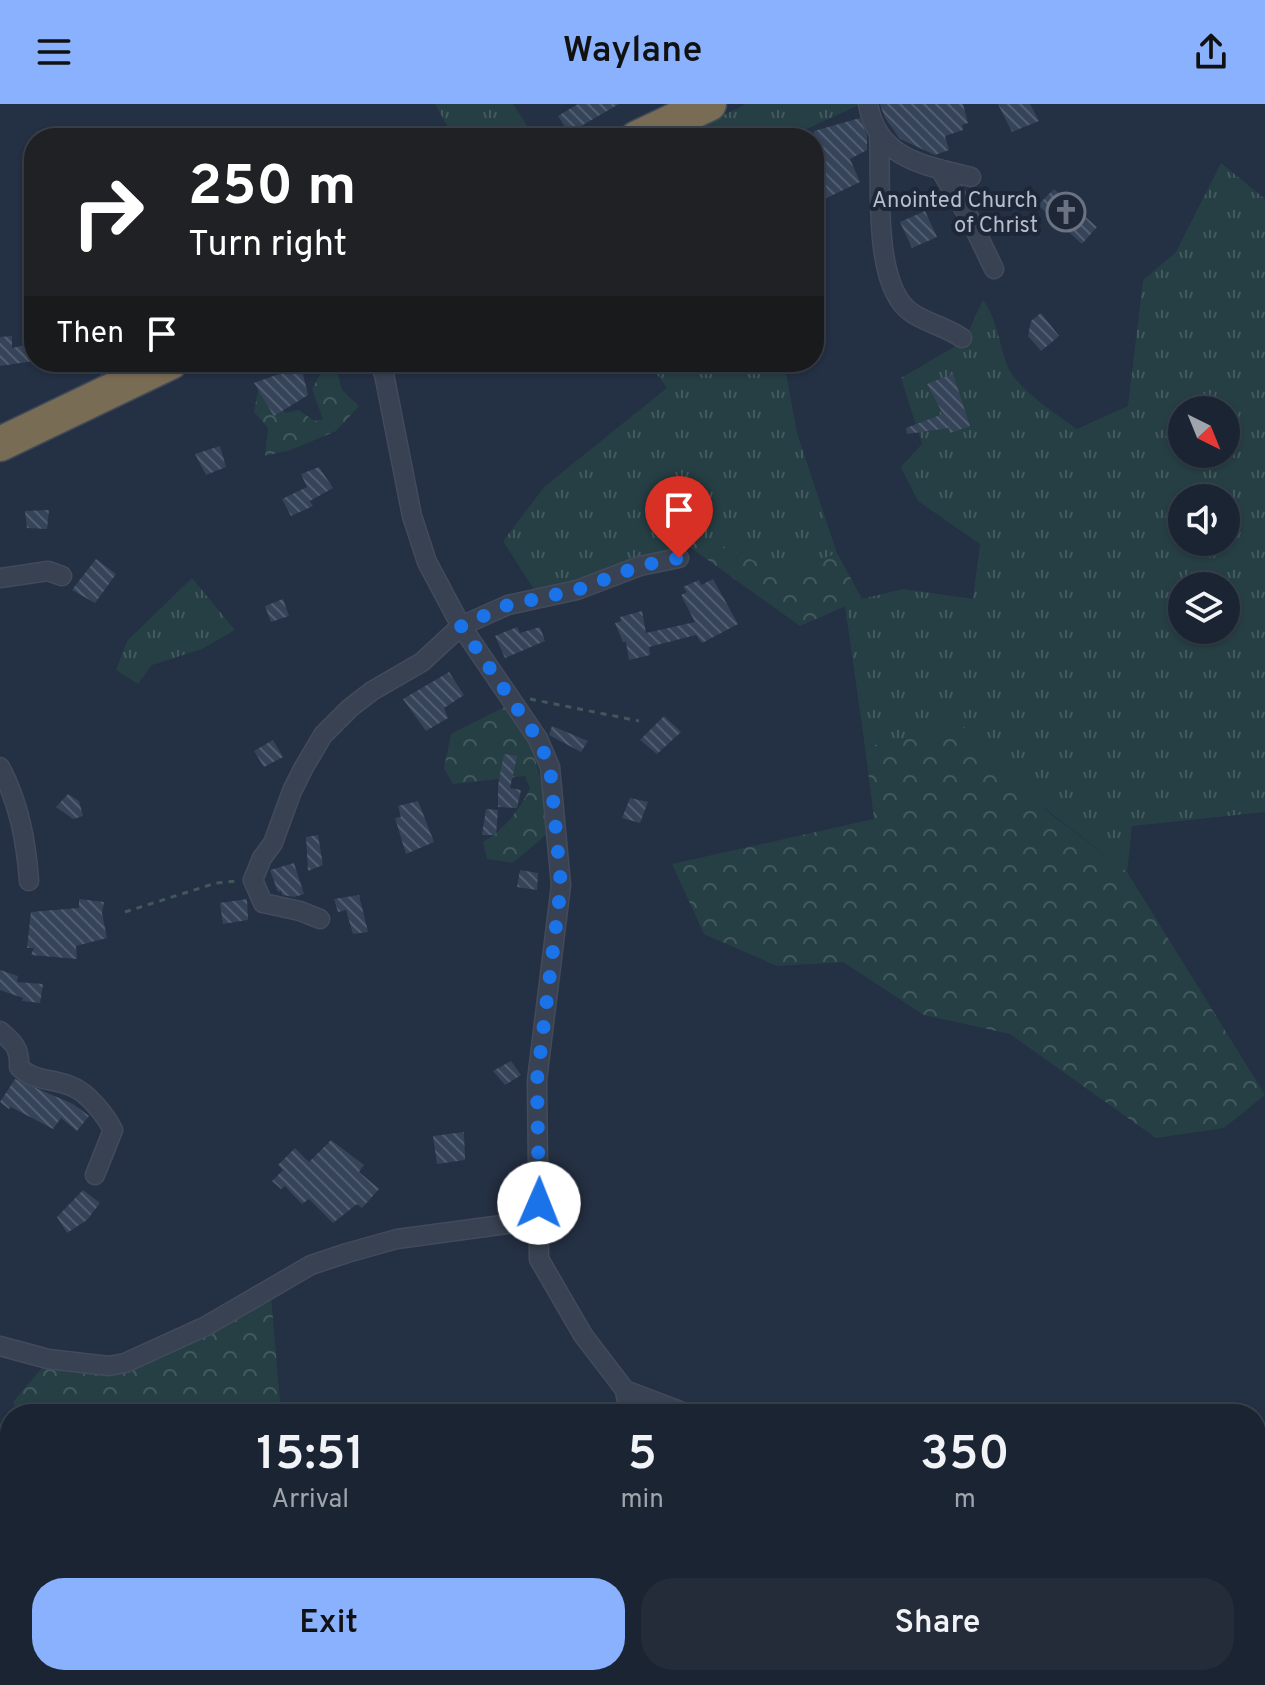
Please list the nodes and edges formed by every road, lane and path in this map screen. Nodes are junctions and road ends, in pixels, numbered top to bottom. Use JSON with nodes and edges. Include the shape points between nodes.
{"nodes":[{"id":1,"x":709,"y":104,"type":"edge"},
{"id":2,"x":868,"y":104,"type":"edge"},
{"id":3,"x":658,"y":128,"type":"edge"},
{"id":4,"x":879,"y":135,"type":"junction"},
{"id":5,"x":940,"y":169,"type":"junction"},
{"id":6,"x":971,"y":177,"type":"dead end"},
{"id":7,"x":994,"y":269,"type":"dead end"},
{"id":8,"x":962,"y":338,"type":"dead end"},
{"id":9,"x":132,"y":372,"type":"edge"},
{"id":10,"x":383,"y":372,"type":"edge"},
{"id":11,"x":112,"y":377,"type":"edge"},
{"id":12,"x":0,"y":444,"type":"edge"},
{"id":13,"x":679,"y":558,"type":"dead end"},
{"id":14,"x":62,"y":576,"type":"dead end"},
{"id":15,"x":0,"y":578,"type":"edge"},
{"id":16,"x":461,"y":626,"type":"junction"},
{"id":17,"x":507,"y":695,"type":"junction"},
{"id":18,"x":639,"y":721,"type":"dead end"},
{"id":19,"x":0,"y":767,"type":"edge"},
{"id":20,"x":253,"y":880,"type":"junction"},
{"id":21,"x":29,"y":881,"type":"dead end"},
{"id":22,"x":125,"y":912,"type":"dead end"},
{"id":23,"x":320,"y":919,"type":"dead end"},
{"id":24,"x":0,"y":1031,"type":"edge"},
{"id":25,"x":95,"y":1175,"type":"dead end"},
{"id":26,"x":538,"y":1220,"type":"junction"},
{"id":27,"x":0,"y":1346,"type":"edge"},
{"id":28,"x":625,"y":1390,"type":"junction"},
{"id":29,"x":627,"y":1404,"type":"edge"},
{"id":30,"x":662,"y":1404,"type":"edge"}],
"edges":[{"from":1,"to":3,"type":"highway"},
{"from":2,"to":4,"type":"street"},
{"from":4,"to":5,"type":"street","via":[[918,165]]},
{"from":4,"to":8,"type":"street","via":[[883,247],[890,285],[912,313]]},
{"from":5,"to":6,"type":"street"},
{"from":5,"to":7,"type":"street"},
{"from":9,"to":11,"type":"highway"},
{"from":10,"to":16,"type":"street","via":[[415,530]]},
{"from":11,"to":12,"type":"highway"},
{"from":13,"to":16,"type":"street","via":[[508,605]]},
{"from":14,"to":15,"type":"street","via":[[48,571]]},
{"from":16,"to":17,"type":"street"},
{"from":16,"to":20,"type":"street","via":[[422,662],[350,708],[323,735]]},
{"from":17,"to":18,"type":"path"},
{"from":17,"to":26,"type":"street","via":[[538,739],[550,767],[560,866],[537,1080]]},
{"from":19,"to":21,"type":"street","via":[[14,793]]},
{"from":20,"to":22,"type":"path","via":[[216,883]]},
{"from":20,"to":23,"type":"street","via":[[263,903]]},
{"from":24,"to":25,"type":"street","via":[[17,1045],[19,1067],[28,1076],[77,1088],[106,1114],[113,1130]]},
{"from":26,"to":27,"type":"street","via":[[397,1239],[311,1265],[206,1326],[125,1363],[48,1359]]},
{"from":26,"to":28,"type":"street","via":[[539,1259],[548,1279]]},
{"from":28,"to":29,"type":"street"},
{"from":28,"to":30,"type":"street"}]}
